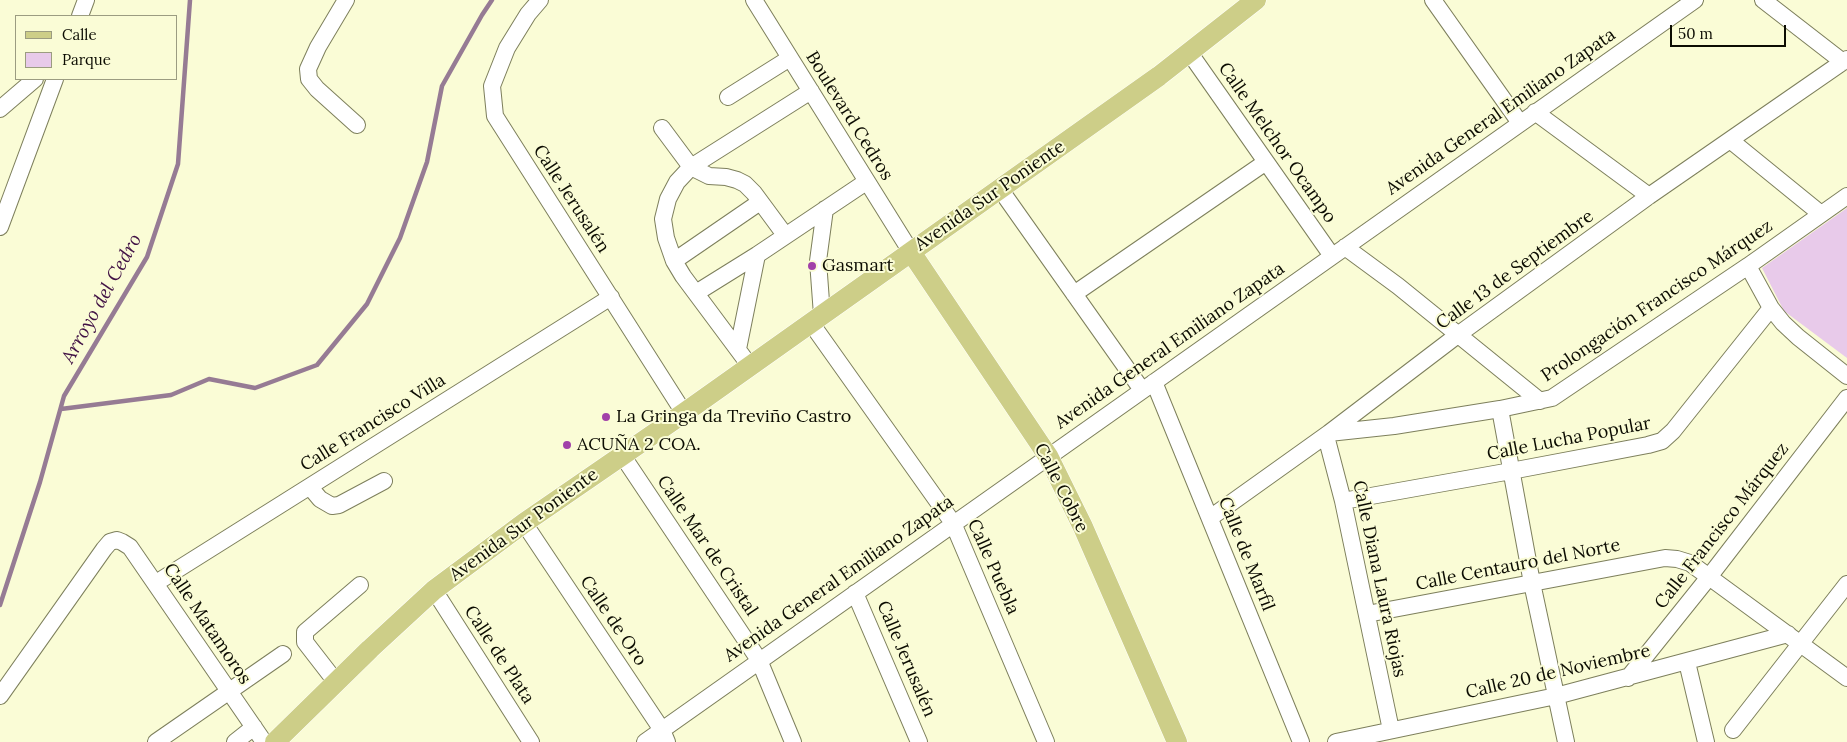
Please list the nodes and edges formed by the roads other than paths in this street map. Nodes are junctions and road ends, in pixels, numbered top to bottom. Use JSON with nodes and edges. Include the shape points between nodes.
{"nodes":[{"id":1,"x":86,"y":0,"type":"edge"},
{"id":2,"x":346,"y":0,"type":"edge"},
{"id":3,"x":540,"y":0,"type":"edge"},
{"id":4,"x":754,"y":0,"type":"edge"},
{"id":5,"x":1256,"y":0,"type":"edge"},
{"id":6,"x":1433,"y":0,"type":"edge"},
{"id":7,"x":1695,"y":0,"type":"edge"},
{"id":8,"x":1762,"y":0,"type":"edge"},
{"id":9,"x":80,"y":15,"type":"edge"},
{"id":10,"x":1189,"y":52,"type":"junction"},
{"id":11,"x":790,"y":58,"type":"junction"},
{"id":12,"x":1845,"y":61,"type":"edge"},
{"id":13,"x":33,"y":80,"type":"edge"},
{"id":14,"x":55,"y":80,"type":"edge"},
{"id":15,"x":811,"y":91,"type":"junction"},
{"id":16,"x":728,"y":97,"type":"dead end"},
{"id":17,"x":0,"y":109,"type":"edge"},
{"id":18,"x":1536,"y":112,"type":"junction"},
{"id":19,"x":1520,"y":123,"type":"junction"},
{"id":20,"x":358,"y":125,"type":"dead end"},
{"id":21,"x":662,"y":128,"type":"dead end"},
{"id":22,"x":1730,"y":140,"type":"junction"},
{"id":23,"x":1266,"y":162,"type":"junction"},
{"id":24,"x":691,"y":167,"type":"junction"},
{"id":25,"x":866,"y":182,"type":"junction"},
{"id":26,"x":1000,"y":189,"type":"junction"},
{"id":27,"x":1649,"y":196,"type":"junction"},
{"id":28,"x":1847,"y":196,"type":"edge"},
{"id":29,"x":760,"y":202,"type":"junction"},
{"id":30,"x":825,"y":209,"type":"junction"},
{"id":31,"x":1821,"y":214,"type":"junction"},
{"id":32,"x":0,"y":227,"type":"edge"},
{"id":33,"x":785,"y":235,"type":"junction"},
{"id":34,"x":911,"y":252,"type":"junction"},
{"id":35,"x":1338,"y":252,"type":"junction"},
{"id":36,"x":757,"y":255,"type":"junction"},
{"id":37,"x":674,"y":261,"type":"junction"},
{"id":38,"x":1748,"y":266,"type":"junction"},
{"id":39,"x":696,"y":293,"type":"junction"},
{"id":40,"x":1074,"y":294,"type":"junction"},
{"id":41,"x":611,"y":296,"type":"junction"},
{"id":42,"x":1771,"y":308,"type":"junction"},
{"id":43,"x":816,"y":319,"type":"junction"},
{"id":44,"x":1459,"y":334,"type":"junction"},
{"id":45,"x":738,"y":349,"type":"junction"},
{"id":46,"x":750,"y":366,"type":"junction"},
{"id":47,"x":1847,"y":376,"type":"edge"},
{"id":48,"x":1148,"y":386,"type":"junction"},
{"id":49,"x":1847,"y":398,"type":"edge"},
{"id":50,"x":1540,"y":401,"type":"junction"},
{"id":51,"x":1500,"y":409,"type":"junction"},
{"id":52,"x":684,"y":413,"type":"junction"},
{"id":53,"x":1328,"y":434,"type":"junction"},
{"id":54,"x":622,"y":455,"type":"junction"},
{"id":55,"x":1048,"y":456,"type":"junction"},
{"id":56,"x":1511,"y":471,"type":"junction"},
{"id":57,"x":384,"y":481,"type":"dead end"},
{"id":58,"x":310,"y":487,"type":"junction"},
{"id":59,"x":1343,"y":502,"type":"junction"},
{"id":60,"x":1210,"y":518,"type":"junction"},
{"id":61,"x":953,"y":523,"type":"junction"},
{"id":62,"x":524,"y":524,"type":"junction"},
{"id":63,"x":1709,"y":577,"type":"junction"},
{"id":64,"x":156,"y":583,"type":"junction"},
{"id":65,"x":1532,"y":583,"type":"junction"},
{"id":66,"x":360,"y":584,"type":"dead end"},
{"id":67,"x":1847,"y":584,"type":"edge"},
{"id":68,"x":434,"y":590,"type":"junction"},
{"id":69,"x":855,"y":593,"type":"junction"},
{"id":70,"x":1367,"y":614,"type":"junction"},
{"id":71,"x":1794,"y":639,"type":"junction"},
{"id":72,"x":283,"y":654,"type":"dead end"},
{"id":73,"x":759,"y":660,"type":"junction"},
{"id":74,"x":1687,"y":662,"type":"junction"},
{"id":75,"x":1628,"y":678,"type":"junction"},
{"id":76,"x":1847,"y":678,"type":"edge"},
{"id":77,"x":336,"y":682,"type":"junction"},
{"id":78,"x":228,"y":691,"type":"junction"},
{"id":79,"x":0,"y":696,"type":"edge"},
{"id":80,"x":1556,"y":696,"type":"junction"},
{"id":81,"x":254,"y":727,"type":"junction"},
{"id":82,"x":1391,"y":730,"type":"junction"},
{"id":83,"x":1733,"y":730,"type":"dead end"},
{"id":84,"x":664,"y":736,"type":"edge"},
{"id":85,"x":156,"y":742,"type":"edge"},
{"id":86,"x":235,"y":742,"type":"edge"},
{"id":87,"x":264,"y":742,"type":"edge"},
{"id":88,"x":275,"y":742,"type":"edge"},
{"id":89,"x":531,"y":742,"type":"edge"},
{"id":90,"x":644,"y":742,"type":"edge"},
{"id":91,"x":793,"y":742,"type":"edge"},
{"id":92,"x":919,"y":742,"type":"edge"},
{"id":93,"x":1046,"y":742,"type":"edge"},
{"id":94,"x":1177,"y":742,"type":"edge"},
{"id":95,"x":1301,"y":742,"type":"edge"},
{"id":96,"x":1336,"y":742,"type":"edge"},
{"id":97,"x":1566,"y":742,"type":"edge"},
{"id":98,"x":1706,"y":742,"type":"edge"}],
"edges":[{"from":1,"to":9,"type":"street"},
{"from":2,"to":20,"type":"street","via":[[308,70],[309,79],[317,89]]},
{"from":3,"to":41,"type":"street","name":"Calle Jerusalén","via":[[507,48],[492,86],[495,116]]},
{"from":4,"to":11,"type":"street","name":"Boulevard Cedros"},
{"from":5,"to":10,"type":"main road","name":"Avenida Sur Poniente"},
{"from":6,"to":19,"type":"street"},
{"from":7,"to":18,"type":"street","name":"Avenida General Emiliano Zapata"},
{"from":8,"to":12,"type":"street"},
{"from":10,"to":23,"type":"street","name":"Calle Melchor Ocampo"},
{"from":10,"to":26,"type":"main road","name":"Avenida Sur Poniente"},
{"from":11,"to":15,"type":"street","name":"Boulevard Cedros"},
{"from":11,"to":16,"type":"street"},
{"from":12,"to":22,"type":"street","name":"Calle 13 de Septiembre"},
{"from":13,"to":17,"type":"street"},
{"from":14,"to":32,"type":"street"},
{"from":15,"to":24,"type":"street"},
{"from":15,"to":25,"type":"street","name":"Boulevard Cedros"},
{"from":18,"to":19,"type":"street","name":"Avenida General Emiliano Zapata"},
{"from":18,"to":27,"type":"street"},
{"from":19,"to":35,"type":"street","name":"Avenida General Emiliano Zapata"},
{"from":21,"to":24,"type":"street"},
{"from":22,"to":27,"type":"street","name":"Calle 13 de Septiembre"},
{"from":22,"to":31,"type":"street"},
{"from":23,"to":35,"type":"street","name":"Calle Melchor Ocampo"},
{"from":23,"to":40,"type":"street"},
{"from":24,"to":29,"type":"street","via":[[709,176],[745,184]]},
{"from":24,"to":37,"type":"street","via":[[677,182],[663,219]]},
{"from":25,"to":30,"type":"street"},
{"from":25,"to":34,"type":"street","name":"Boulevard Cedros"},
{"from":26,"to":34,"type":"main road","name":"Avenida Sur Poniente"},
{"from":26,"to":40,"type":"street","name":"Calle de Marfil"},
{"from":27,"to":44,"type":"street","name":"Calle 13 de Septiembre"},
{"from":28,"to":31,"type":"street","name":"Prolongación Francisco Márquez"},
{"from":29,"to":33,"type":"street"},
{"from":29,"to":37,"type":"street"},
{"from":30,"to":33,"type":"street"},
{"from":30,"to":43,"type":"street","via":[[818,261]]},
{"from":31,"to":38,"type":"street","name":"Prolongación Francisco Márquez"},
{"from":33,"to":36,"type":"street"},
{"from":34,"to":43,"type":"main road","name":"Avenida Sur Poniente"},
{"from":34,"to":55,"type":"main road","name":"Calle Cobre"},
{"from":35,"to":44,"type":"street","name":"Calle Melchor Ocampo","via":[[1398,286]]},
{"from":35,"to":48,"type":"street","name":"Avenida General Emiliano Zapata"},
{"from":36,"to":39,"type":"street"},
{"from":36,"to":45,"type":"street"},
{"from":37,"to":39,"type":"street"},
{"from":38,"to":42,"type":"street"},
{"from":38,"to":50,"type":"street","name":"Prolongación Francisco Márquez","via":[[1564,391]]},
{"from":39,"to":45,"type":"street"},
{"from":40,"to":48,"type":"street","name":"Calle de Marfil"},
{"from":41,"to":52,"type":"street","name":"Calle Jerusalén"},
{"from":41,"to":58,"type":"street","name":"Calle Francisco Villa"},
{"from":42,"to":47,"type":"street","via":[[1798,337]]},
{"from":42,"to":56,"type":"street","name":"Calle Lucha Popular","via":[[1662,441]]},
{"from":43,"to":46,"type":"main road","name":"Avenida Sur Poniente"},
{"from":43,"to":61,"type":"street","name":"Calle Puebla"},
{"from":44,"to":50,"type":"street","name":"Calle Melchor Ocampo"},
{"from":44,"to":53,"type":"street","name":"Calle 13 de Septiembre"},
{"from":45,"to":46,"type":"street"},
{"from":46,"to":52,"type":"main road","name":"Avenida Sur Poniente"},
{"from":48,"to":55,"type":"street","name":"Avenida General Emiliano Zapata"},
{"from":48,"to":60,"type":"street","name":"Calle de Marfil"},
{"from":49,"to":63,"type":"street","name":"Calle Francisco Márquez"},
{"from":50,"to":51,"type":"street","name":"Prolongación Francisco Márquez"},
{"from":51,"to":53,"type":"street","name":"Prolongación Francisco Márquez"},
{"from":51,"to":56,"type":"street"},
{"from":52,"to":54,"type":"main road","name":"Avenida Sur Poniente"},
{"from":53,"to":59,"type":"street","name":"Calle Diana Laura Riojas"},
{"from":53,"to":60,"type":"street","name":"Calle 13 de Septiembre"},
{"from":54,"to":62,"type":"main road","name":"Avenida Sur Poniente"},
{"from":54,"to":73,"type":"street","name":"Calle Mar de Cristal"},
{"from":55,"to":61,"type":"street","name":"Avenida General Emiliano Zapata"},
{"from":55,"to":94,"type":"main road","name":"Calle Cobre","via":[[1087,536]]},
{"from":56,"to":59,"type":"street","name":"Calle Lucha Popular"},
{"from":56,"to":65,"type":"street"},
{"from":57,"to":58,"type":"street","via":[[332,506],[320,499]]},
{"from":58,"to":64,"type":"street","name":"Calle Francisco Villa"},
{"from":59,"to":70,"type":"street","name":"Calle Diana Laura Riojas"},
{"from":60,"to":95,"type":"street","name":"Calle de Marfil"},
{"from":61,"to":69,"type":"street","name":"Avenida General Emiliano Zapata"},
{"from":61,"to":93,"type":"street","name":"Calle Puebla"},
{"from":62,"to":68,"type":"main road","name":"Avenida Sur Poniente"},
{"from":62,"to":84,"type":"street","name":"Calle de Oro"},
{"from":63,"to":65,"type":"street","name":"Calle Centauro del Norte","via":[[1690,563],[1665,558]]},
{"from":63,"to":71,"type":"street"},
{"from":63,"to":75,"type":"street","name":"Calle Francisco Márquez"},
{"from":64,"to":78,"type":"street","name":"Calle Matamoros"},
{"from":64,"to":79,"type":"street","name":"Calle Matamoros","via":[[130,547],[117,540],[110,542]]},
{"from":65,"to":70,"type":"street","name":"Calle Centauro del Norte"},
{"from":65,"to":80,"type":"street"},
{"from":66,"to":77,"type":"street","via":[[305,632],[306,642]]},
{"from":67,"to":71,"type":"street"},
{"from":68,"to":77,"type":"main road","name":"Avenida Sur Poniente"},
{"from":68,"to":89,"type":"street","name":"Calle de Plata"},
{"from":69,"to":73,"type":"street","name":"Avenida General Emiliano Zapata"},
{"from":69,"to":92,"type":"street","name":"Calle Jerusalén"},
{"from":70,"to":82,"type":"street","name":"Calle Diana Laura Riojas"},
{"from":71,"to":74,"type":"street","name":"Calle 20 de Noviembre"},
{"from":71,"to":76,"type":"street"},
{"from":71,"to":83,"type":"street"},
{"from":72,"to":78,"type":"street"},
{"from":73,"to":84,"type":"street","name":"Avenida General Emiliano Zapata"},
{"from":73,"to":91,"type":"street","name":"Calle Mar de Cristal"},
{"from":74,"to":75,"type":"street","name":"Calle 20 de Noviembre"},
{"from":74,"to":98,"type":"street"},
{"from":75,"to":80,"type":"street","name":"Calle 20 de Noviembre"},
{"from":77,"to":88,"type":"main road","name":"Avenida Sur Poniente"},
{"from":78,"to":81,"type":"street","name":"Calle Matamoros"},
{"from":78,"to":85,"type":"street"},
{"from":80,"to":82,"type":"street","name":"Calle 20 de Noviembre"},
{"from":80,"to":97,"type":"street"},
{"from":81,"to":86,"type":"street"},
{"from":81,"to":87,"type":"street","name":"Calle Matamoros"},
{"from":82,"to":96,"type":"street","name":"Calle 20 de Noviembre"},
{"from":84,"to":90,"type":"street","name":"Avenida General Emiliano Zapata"}]}
